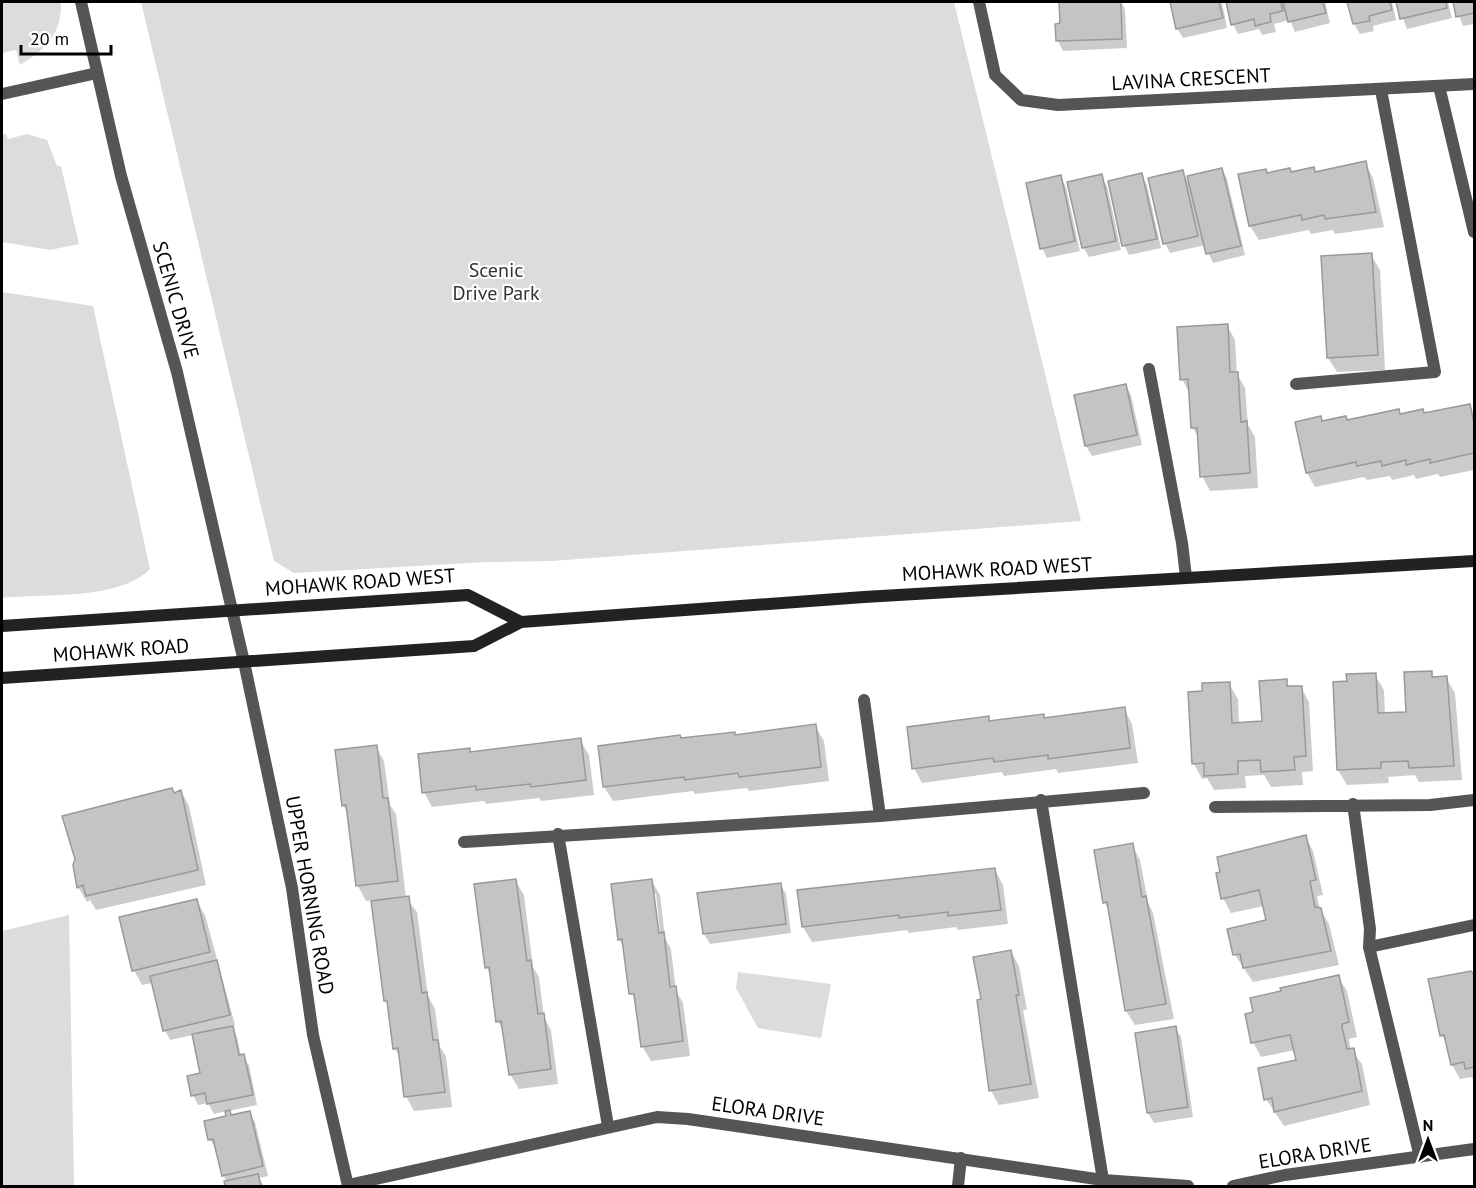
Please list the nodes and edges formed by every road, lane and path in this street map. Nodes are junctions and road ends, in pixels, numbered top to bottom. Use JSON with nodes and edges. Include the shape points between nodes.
{"nodes":[{"id":1,"x":81,"y":2,"type":"edge"},
{"id":2,"x":979,"y":2,"type":"edge"},
{"id":3,"x":97,"y":73,"type":"junction"},
{"id":4,"x":1474,"y":84,"type":"edge"},
{"id":5,"x":1438,"y":86,"type":"junction"},
{"id":6,"x":1381,"y":90,"type":"junction"},
{"id":7,"x":2,"y":94,"type":"edge"},
{"id":8,"x":1474,"y":232,"type":"edge"},
{"id":9,"x":1149,"y":369,"type":"dead end"},
{"id":10,"x":1296,"y":384,"type":"dead end"},
{"id":11,"x":1474,"y":561,"type":"edge"},
{"id":12,"x":1186,"y":577,"type":"junction"},
{"id":13,"x":231,"y":610,"type":"junction"},
{"id":14,"x":521,"y":622,"type":"junction"},
{"id":15,"x":2,"y":626,"type":"edge"},
{"id":16,"x":244,"y":662,"type":"junction"},
{"id":17,"x":2,"y":678,"type":"edge"},
{"id":18,"x":864,"y":700,"type":"dead end"},
{"id":19,"x":1144,"y":792,"type":"dead end"},
{"id":20,"x":1041,"y":800,"type":"junction"},
{"id":21,"x":1474,"y":800,"type":"edge"},
{"id":22,"x":1353,"y":804,"type":"junction"},
{"id":23,"x":1215,"y":807,"type":"dead end"},
{"id":24,"x":880,"y":816,"type":"junction"},
{"id":25,"x":558,"y":834,"type":"junction"},
{"id":26,"x":464,"y":842,"type":"dead end"},
{"id":27,"x":1474,"y":925,"type":"edge"},
{"id":28,"x":1369,"y":947,"type":"junction"},
{"id":29,"x":608,"y":1126,"type":"junction"},
{"id":30,"x":1474,"y":1149,"type":"edge"},
{"id":31,"x":961,"y":1158,"type":"junction"},
{"id":32,"x":1420,"y":1158,"type":"junction"},
{"id":33,"x":1103,"y":1180,"type":"junction"},
{"id":34,"x":348,"y":1186,"type":"edge"},
{"id":35,"x":958,"y":1186,"type":"edge"},
{"id":36,"x":1188,"y":1186,"type":"edge"},
{"id":37,"x":1233,"y":1186,"type":"edge"}],
"edges":[{"from":1,"to":3,"type":"street","name":"SCENIC DRIVE"},
{"from":2,"to":6,"type":"street","name":"LAVINA CRESCENT","via":[[995,75],[1020,100],[1058,105]]},
{"from":3,"to":7,"type":"street"},
{"from":3,"to":13,"type":"street","name":"SCENIC DRIVE","via":[[121,176],[177,372]]},
{"from":4,"to":5,"type":"street","name":"LAVINA CRESCENT"},
{"from":5,"to":6,"type":"street","name":"LAVINA CRESCENT"},
{"from":5,"to":8,"type":"street"},
{"from":6,"to":10,"type":"street","via":[[1435,372]]},
{"from":9,"to":12,"type":"street"},
{"from":11,"to":12,"type":"main road","name":"MOHAWK ROAD WEST"},
{"from":12,"to":14,"type":"main road","name":"MOHAWK ROAD WEST"},
{"from":13,"to":14,"type":"main road","name":"MOHAWK ROAD WEST","via":[[468,595]]},
{"from":13,"to":15,"type":"main road","name":"MOHAWK ROAD"},
{"from":13,"to":16,"type":"street","name":"UPPER HORNING ROAD"},
{"from":14,"to":16,"type":"main road","name":"MOHAWK ROAD WEST","via":[[474,646]]},
{"from":16,"to":17,"type":"main road","name":"MOHAWK ROAD"},
{"from":16,"to":34,"type":"street","name":"UPPER HORNING ROAD","via":[[292,888],[314,1035]]},
{"from":18,"to":24,"type":"street"},
{"from":19,"to":20,"type":"street"},
{"from":20,"to":24,"type":"street"},
{"from":20,"to":33,"type":"street"},
{"from":21,"to":22,"type":"street","via":[[1430,805]]},
{"from":22,"to":23,"type":"street"},
{"from":22,"to":28,"type":"street"},
{"from":24,"to":25,"type":"street"},
{"from":25,"to":26,"type":"street"},
{"from":25,"to":29,"type":"street"},
{"from":27,"to":28,"type":"street"},
{"from":28,"to":32,"type":"street"},
{"from":29,"to":31,"type":"street","name":"ELORA DRIVE","via":[[657,1117],[688,1119]]},
{"from":29,"to":34,"type":"street","name":"ELORA DRIVE"},
{"from":30,"to":32,"type":"street","name":"ELORA DRIVE"},
{"from":31,"to":33,"type":"street","name":"ELORA DRIVE"},
{"from":31,"to":35,"type":"street"},
{"from":32,"to":37,"type":"street","name":"ELORA DRIVE","via":[[1285,1175]]},
{"from":33,"to":36,"type":"street","name":"ELORA DRIVE"}]}
